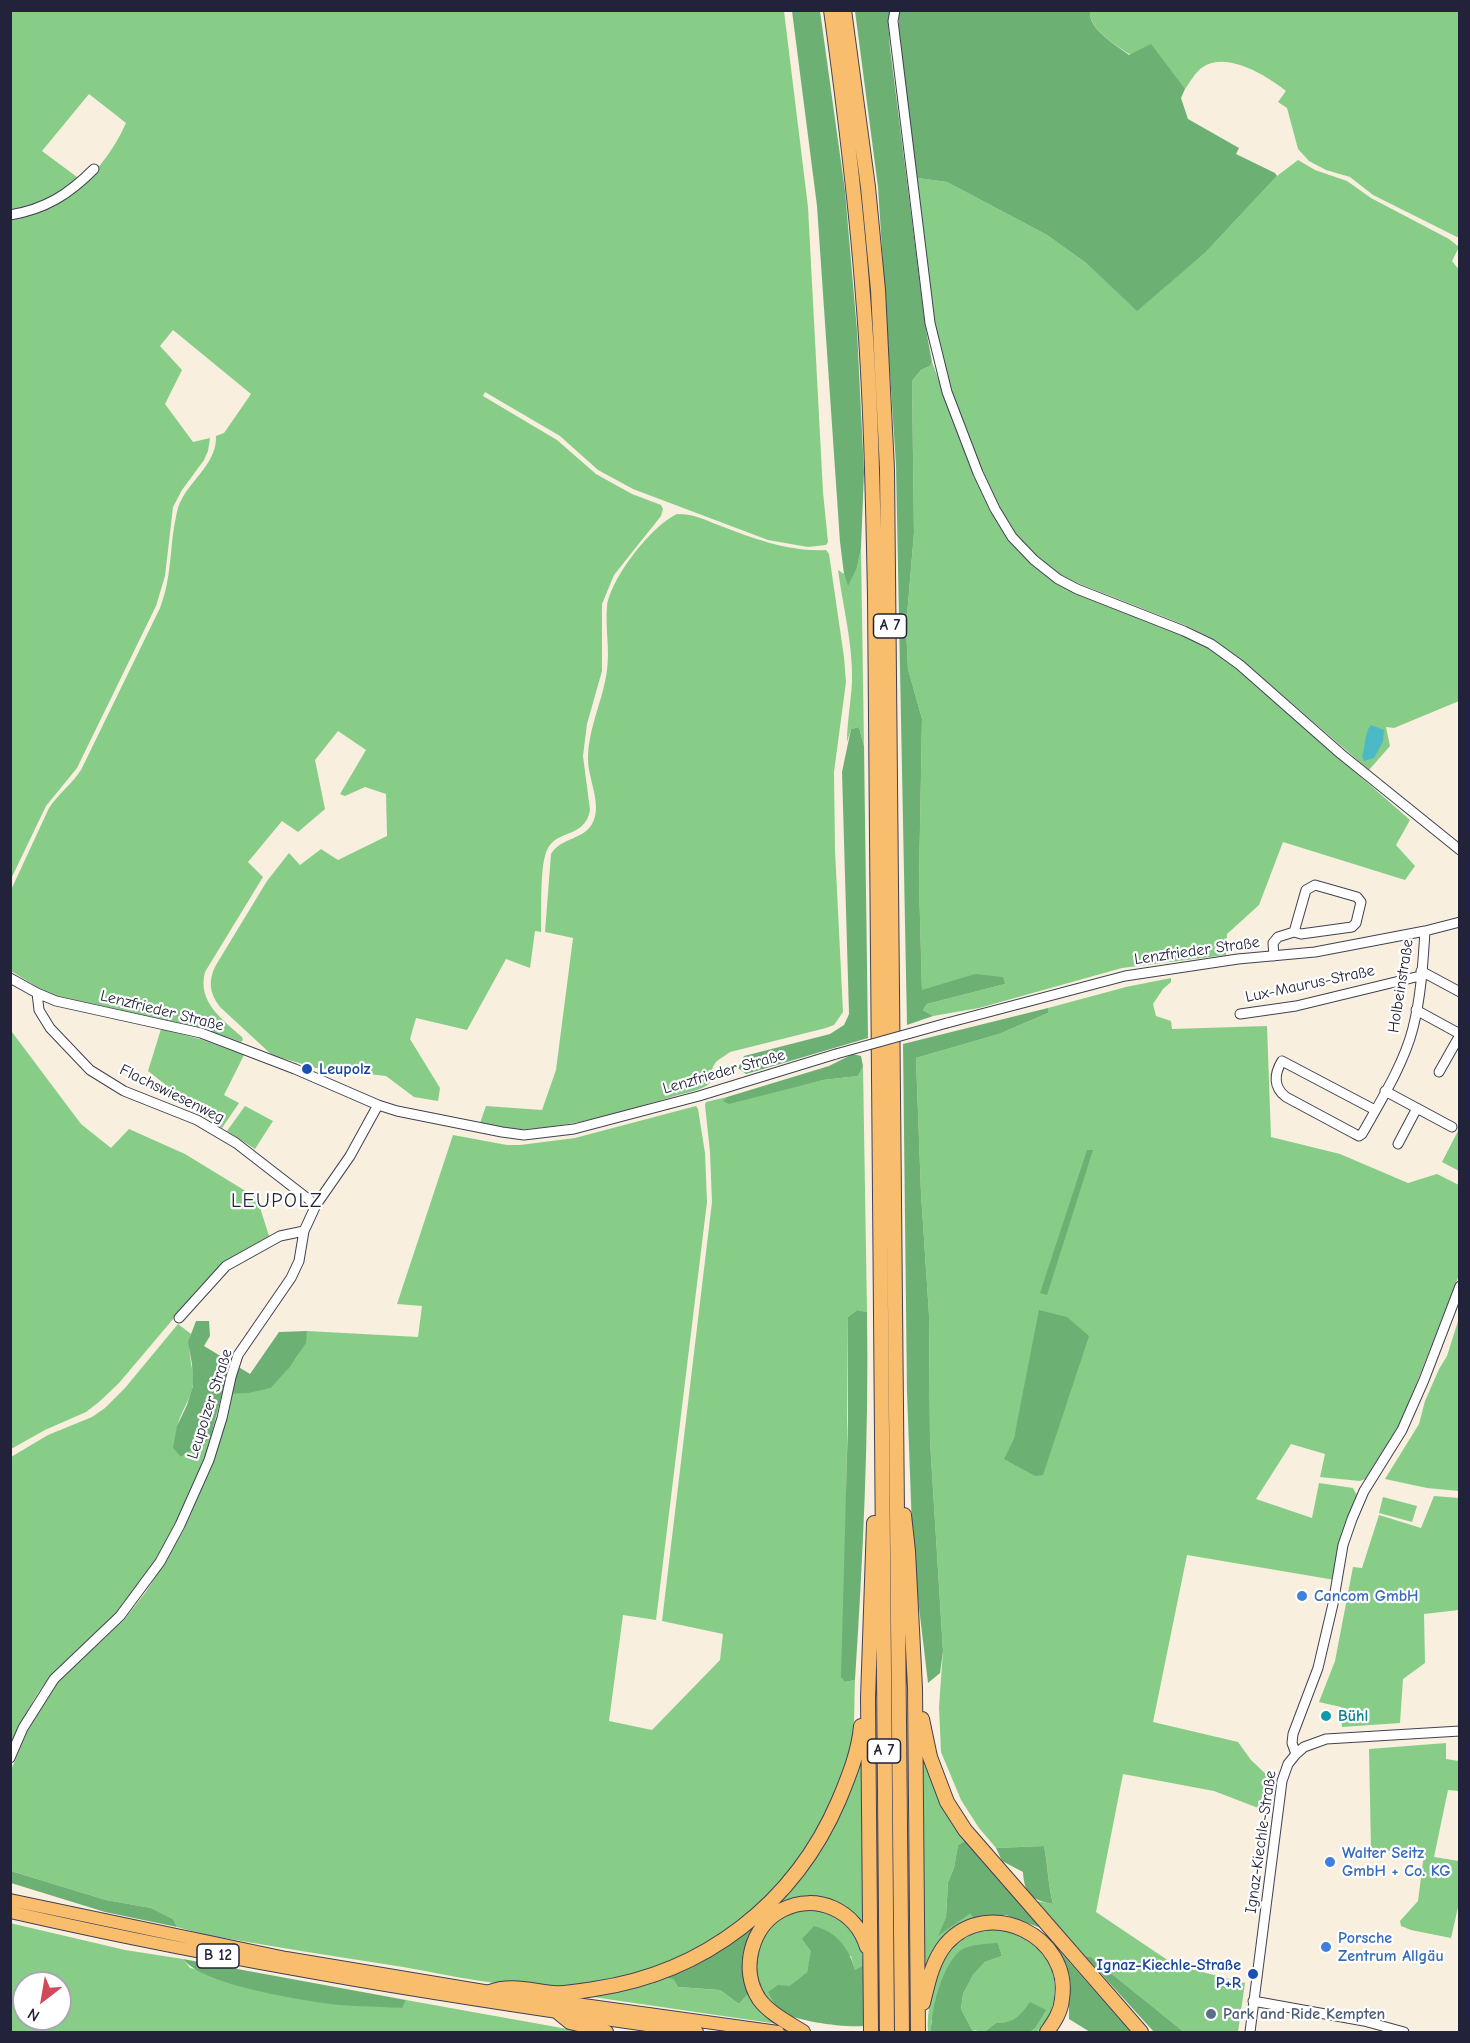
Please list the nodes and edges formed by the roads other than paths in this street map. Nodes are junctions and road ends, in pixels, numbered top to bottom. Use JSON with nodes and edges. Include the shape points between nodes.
{"nodes":[{"id":1,"x":831,"y":10,"type":"edge"},
{"id":2,"x":844,"y":10,"type":"edge"},
{"id":3,"x":895,"y":10,"type":"edge"},
{"id":4,"x":94,"y":168,"type":"dead end"},
{"id":5,"x":10,"y":215,"type":"edge"},
{"id":6,"x":1458,"y":846,"type":"edge"},
{"id":7,"x":1460,"y":922,"type":"edge"},
{"id":8,"x":1425,"y":931,"type":"junction"},
{"id":9,"x":1294,"y":932,"type":"junction"},
{"id":10,"x":1274,"y":956,"type":"junction"},
{"id":11,"x":1421,"y":974,"type":"junction"},
{"id":12,"x":10,"y":978,"type":"edge"},
{"id":13,"x":1460,"y":992,"type":"edge"},
{"id":14,"x":37,"y":993,"type":"junction"},
{"id":15,"x":1416,"y":1010,"type":"junction"},
{"id":16,"x":1240,"y":1014,"type":"dead end"},
{"id":17,"x":1460,"y":1034,"type":"edge"},
{"id":18,"x":1439,"y":1072,"type":"dead end"},
{"id":19,"x":1385,"y":1091,"type":"junction"},
{"id":20,"x":378,"y":1105,"type":"junction"},
{"id":21,"x":1417,"y":1108,"type":"junction"},
{"id":22,"x":1375,"y":1110,"type":"junction"},
{"id":23,"x":1452,"y":1127,"type":"dead end"},
{"id":24,"x":1398,"y":1144,"type":"dead end"},
{"id":25,"x":316,"y":1204,"type":"junction"},
{"id":26,"x":304,"y":1231,"type":"junction"},
{"id":27,"x":1460,"y":1286,"type":"edge"},
{"id":28,"x":179,"y":1318,"type":"dead end"},
{"id":29,"x":882,"y":1482,"type":"junction"},
{"id":30,"x":896,"y":1497,"type":"junction"},
{"id":31,"x":915,"y":1688,"type":"junction"},
{"id":32,"x":868,"y":1698,"type":"junction"},
{"id":33,"x":1460,"y":1731,"type":"edge"},
{"id":34,"x":1296,"y":1754,"type":"junction"},
{"id":35,"x":10,"y":1758,"type":"edge"},
{"id":36,"x":10,"y":1900,"type":"edge"},
{"id":37,"x":10,"y":1912,"type":"edge"},
{"id":38,"x":870,"y":1964,"type":"junction"},
{"id":39,"x":490,"y":1992,"type":"junction"},
{"id":40,"x":1253,"y":2001,"type":"junction"},
{"id":41,"x":559,"y":2013,"type":"junction"},
{"id":42,"x":886,"y":2026,"type":"edge"},
{"id":43,"x":902,"y":2027,"type":"edge"},
{"id":44,"x":918,"y":2028,"type":"edge"},
{"id":45,"x":606,"y":2032,"type":"edge"},
{"id":46,"x":697,"y":2032,"type":"edge"},
{"id":47,"x":778,"y":2032,"type":"edge"},
{"id":48,"x":803,"y":2032,"type":"edge"},
{"id":49,"x":872,"y":2032,"type":"edge"},
{"id":50,"x":1047,"y":2032,"type":"edge"},
{"id":51,"x":1141,"y":2032,"type":"edge"},
{"id":52,"x":1250,"y":2032,"type":"edge"},
{"id":53,"x":1404,"y":2032,"type":"edge"}],
"edges":[{"from":1,"to":29,"type":"highway","number":"A 7","via":[[864,297],[872,470]]},
{"from":2,"to":30,"type":"highway","number":"A 7","via":[[878,290],[887,468]]},
{"from":3,"to":6,"type":"street","via":[[901,100],[937,358],[978,473],[1012,537],[1058,579],[1211,644]]},
{"from":4,"to":5,"type":"street","via":[[52,202]]},
{"from":7,"to":8,"type":"street","name":"Lenzfrieder Straße"},
{"from":8,"to":10,"type":"street","name":"Lenzfrieder Straße"},
{"from":8,"to":11,"type":"street","name":"Holbeinstraße"},
{"from":9,"to":9,"type":"street","via":[[1306,890],[1315,885],[1357,897],[1361,902],[1352,927]]},
{"from":9,"to":10,"type":"street","via":[[1278,937],[1273,944]]},
{"from":10,"to":20,"type":"street","name":"Lenzfrieder Straße","bridge":true,"via":[[1125,976],[574,1129],[524,1135],[426,1118]]},
{"from":11,"to":13,"type":"street"},
{"from":11,"to":15,"type":"street","name":"Holbeinstraße"},
{"from":11,"to":16,"type":"street","name":"Lux-Maurus-Straße","via":[[1296,1006]]},
{"from":12,"to":14,"type":"street","name":"Lenzfrieder Straße"},
{"from":14,"to":20,"type":"street","name":"Lenzfrieder Straße","via":[[56,1001],[201,1033]]},
{"from":14,"to":25,"type":"street","name":"Flachswiesenweg","via":[[39,1010],[50,1028],[90,1070],[124,1090],[197,1120],[236,1143]]},
{"from":15,"to":17,"type":"street"},
{"from":15,"to":19,"type":"street","name":"Holbeinstraße","via":[[1406,1046]]},
{"from":17,"to":18,"type":"street"},
{"from":19,"to":21,"type":"street"},
{"from":19,"to":22,"type":"street","name":"Holbeinstraße"},
{"from":20,"to":25,"type":"street","name":"Leupolzer Straße","via":[[350,1156]]},
{"from":21,"to":23,"type":"street"},
{"from":21,"to":24,"type":"street"},
{"from":22,"to":22,"type":"street","name":"Holbeinstraße","via":[[1359,1136],[1281,1093],[1275,1076],[1282,1061]]},
{"from":25,"to":26,"type":"street","name":"Leupolzer Straße"},
{"from":26,"to":28,"type":"street","via":[[280,1236],[226,1266]]},
{"from":26,"to":35,"type":"street","name":"Leupolzer Straße","via":[[299,1262],[291,1278],[238,1355],[209,1460],[160,1562],[120,1616],[54,1679],[23,1728]]},
{"from":27,"to":34,"type":"street","via":[[1402,1430],[1364,1491],[1352,1519],[1318,1668],[1293,1734]]},
{"from":29,"to":32,"type":"highway","via":[[874,1517]]},
{"from":29,"to":42,"type":"highway","number":"A 7"},
{"from":30,"to":31,"type":"highway","via":[[904,1516],[908,1551]]},
{"from":30,"to":43,"type":"highway","number":"A 7"},
{"from":31,"to":44,"type":"highway"},
{"from":31,"to":51,"type":"highway","via":[[921,1700],[930,1757],[947,1802],[965,1830]]},
{"from":32,"to":38,"type":"highway"},
{"from":32,"to":39,"type":"highway","via":[[848,1778],[830,1821],[792,1879],[750,1920],[694,1959],[625,1984],[555,1993],[502,1988]]},
{"from":33,"to":34,"type":"street","name":"Ignaz-Kiechle-Straße","via":[[1326,1739]]},
{"from":34,"to":40,"type":"street","name":"Ignaz-Kiechle-Straße","via":[[1282,1781]]},
{"from":36,"to":39,"type":"main road","number":"B 12","via":[[286,1958]]},
{"from":37,"to":41,"type":"main road","number":"B 12","via":[[233,1959]]},
{"from":38,"to":48,"type":"highway","via":[[863,1934],[839,1910],[820,1904],[802,1905],[782,1910],[767,1923],[750,1952],[752,1983],[760,1999],[774,2013]]},
{"from":38,"to":49,"type":"highway"},
{"from":39,"to":47,"type":"main road","number":"B 12"},
{"from":40,"to":52,"type":"street","name":"Ignaz-Kiechle-Straße"},
{"from":40,"to":53,"type":"street"},
{"from":41,"to":45,"type":"highway","via":[[570,2022]]},
{"from":41,"to":46,"type":"main road","number":"B 12"},
{"from":44,"to":50,"type":"highway","via":[[930,1974],[947,1943],[959,1933],[993,1922],[1011,1923],[1031,1933],[1048,1947],[1057,1962],[1062,2000],[1057,2018]]}]}
